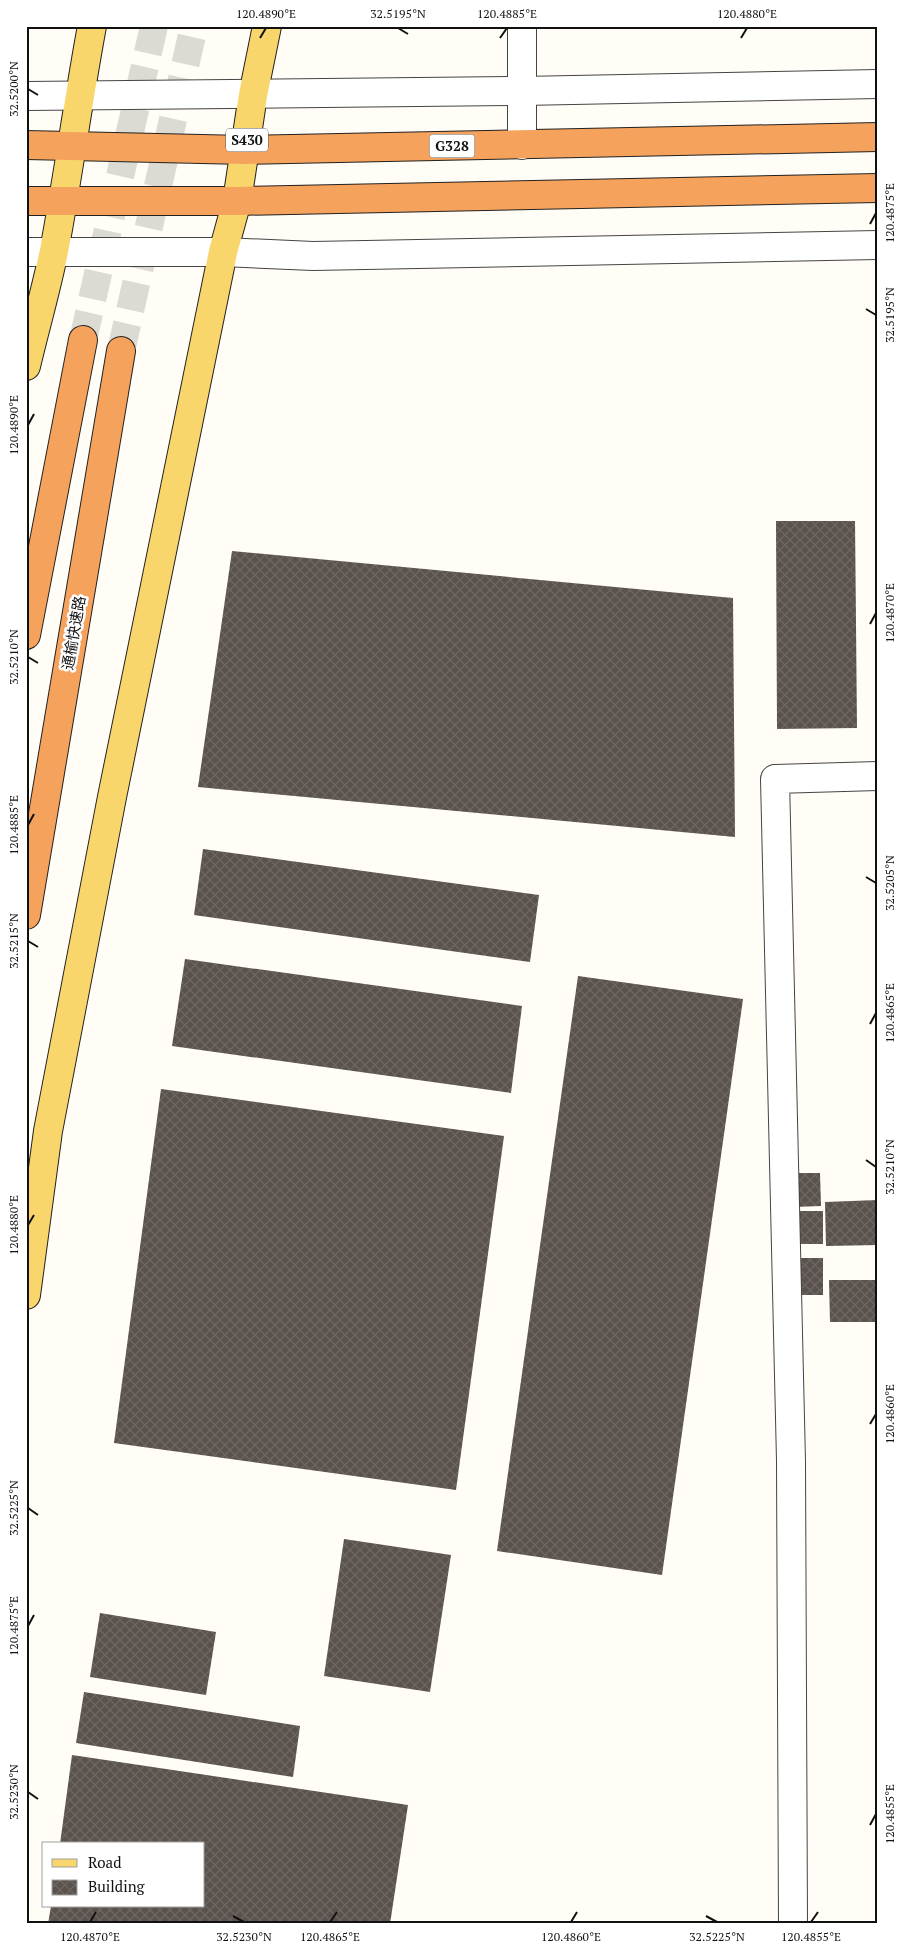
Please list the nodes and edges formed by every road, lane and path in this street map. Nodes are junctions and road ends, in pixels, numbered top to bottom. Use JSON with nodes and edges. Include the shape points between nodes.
{"nodes":[{"id":1,"x":92,"y":26,"type":"edge"},
{"id":2,"x":267,"y":26,"type":"edge"},
{"id":3,"x":522,"y":26,"type":"edge"},
{"id":4,"x":878,"y":84,"type":"edge"},
{"id":5,"x":522,"y":91,"type":"junction"},
{"id":6,"x":253,"y":95,"type":"junction"},
{"id":7,"x":26,"y":96,"type":"edge"},
{"id":8,"x":79,"y":96,"type":"junction"},
{"id":9,"x":878,"y":137,"type":"edge"},
{"id":10,"x":522,"y":144,"type":"junction"},
{"id":11,"x":26,"y":145,"type":"edge"},
{"id":12,"x":72,"y":145,"type":"junction"},
{"id":13,"x":245,"y":150,"type":"junction"},
{"id":14,"x":878,"y":188,"type":"edge"},
{"id":15,"x":237,"y":200,"type":"junction"},
{"id":16,"x":26,"y":201,"type":"edge"},
{"id":17,"x":62,"y":201,"type":"junction"},
{"id":18,"x":878,"y":245,"type":"edge"},
{"id":19,"x":26,"y":252,"type":"edge"},
{"id":20,"x":53,"y":252,"type":"junction"},
{"id":21,"x":223,"y":252,"type":"junction"},
{"id":22,"x":83,"y":340,"type":"tunnel mouth"},
{"id":23,"x":122,"y":351,"type":"tunnel mouth"},
{"id":24,"x":26,"y":366,"type":"edge"},
{"id":25,"x":26,"y":635,"type":"edge"},
{"id":26,"x":878,"y":776,"type":"edge"},
{"id":27,"x":26,"y":915,"type":"edge"},
{"id":28,"x":26,"y":1295,"type":"edge"},
{"id":29,"x":793,"y":1924,"type":"edge"}],
"edges":[{"from":1,"to":8,"type":"main road"},
{"from":2,"to":6,"type":"main road","number":"S430"},
{"from":3,"to":5,"type":"street"},
{"from":4,"to":5,"type":"street"},
{"from":5,"to":6,"type":"street"},
{"from":5,"to":10,"type":"street"},
{"from":6,"to":8,"type":"street"},
{"from":6,"to":13,"type":"main road","number":"S430"},
{"from":7,"to":8,"type":"street"},
{"from":8,"to":12,"type":"main road"},
{"from":9,"to":10,"type":"highway","number":"G328"},
{"from":10,"to":13,"type":"highway","number":"G328"},
{"from":11,"to":12,"type":"highway","number":"G328"},
{"from":12,"to":13,"type":"highway","number":"G328"},
{"from":12,"to":17,"type":"main road"},
{"from":13,"to":15,"type":"main road","number":"S430"},
{"from":14,"to":15,"type":"highway"},
{"from":15,"to":17,"type":"highway"},
{"from":15,"to":21,"type":"main road","number":"S430"},
{"from":16,"to":17,"type":"highway"},
{"from":17,"to":20,"type":"main road"},
{"from":18,"to":21,"type":"street","via":[[313,256]]},
{"from":19,"to":20,"type":"street"},
{"from":20,"to":21,"type":"street"},
{"from":20,"to":24,"type":"main road"},
{"from":21,"to":28,"type":"main road","via":[[48,1131]]},
{"from":22,"to":25,"type":"highway"},
{"from":23,"to":27,"type":"highway","name":"通榆快速路"},
{"from":26,"to":29,"type":"street","via":[[775,780],[791,1461]]}]}
